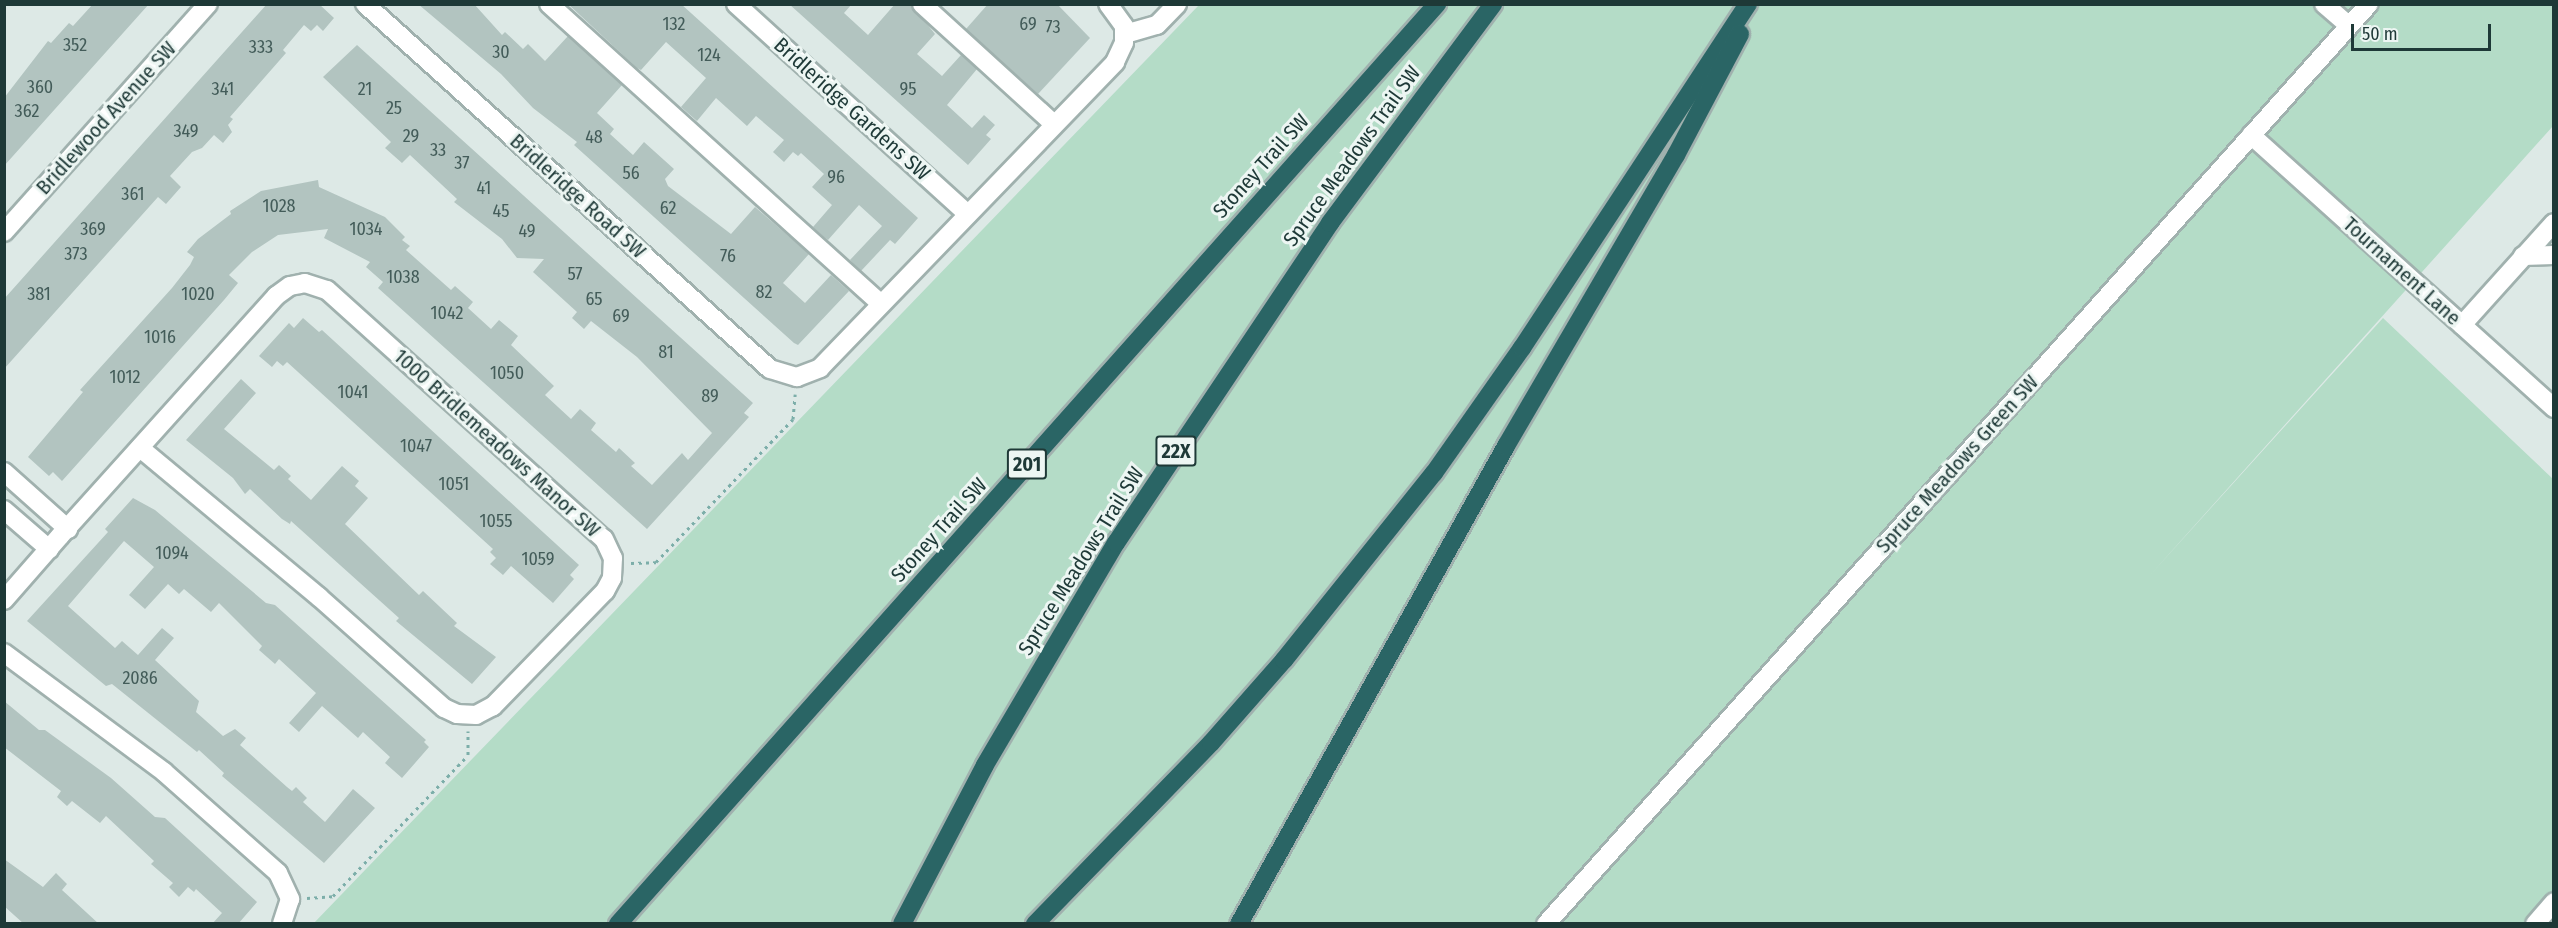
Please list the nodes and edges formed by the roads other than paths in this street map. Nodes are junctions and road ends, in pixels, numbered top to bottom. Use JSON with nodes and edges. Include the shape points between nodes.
{"nodes":[{"id":1,"x":208,"y":4,"type":"edge"},
{"id":2,"x":365,"y":4,"type":"edge"},
{"id":3,"x":549,"y":4,"type":"edge"},
{"id":4,"x":736,"y":4,"type":"edge"},
{"id":5,"x":922,"y":4,"type":"edge"},
{"id":6,"x":1108,"y":4,"type":"edge"},
{"id":7,"x":1177,"y":4,"type":"edge"},
{"id":8,"x":1437,"y":4,"type":"edge"},
{"id":9,"x":1493,"y":4,"type":"edge"},
{"id":10,"x":1748,"y":4,"type":"edge"},
{"id":11,"x":1754,"y":4,"type":"edge"},
{"id":12,"x":2324,"y":4,"type":"edge"},
{"id":13,"x":2369,"y":4,"type":"edge"},
{"id":14,"x":2349,"y":26,"type":"junction"},
{"id":15,"x":1125,"y":34,"type":"junction"},
{"id":16,"x":1054,"y":124,"type":"junction"},
{"id":17,"x":2251,"y":135,"type":"junction"},
{"id":18,"x":968,"y":214,"type":"junction"},
{"id":19,"x":2553,"y":223,"type":"edge"},
{"id":20,"x":4,"y":232,"type":"edge"},
{"id":21,"x":2553,"y":255,"type":"edge"},
{"id":22,"x":2523,"y":256,"type":"junction"},
{"id":23,"x":882,"y":304,"type":"junction"},
{"id":24,"x":2462,"y":325,"type":"junction"},
{"id":25,"x":2553,"y":408,"type":"edge"},
{"id":26,"x":140,"y":448,"type":"junction"},
{"id":27,"x":4,"y":472,"type":"edge"},
{"id":28,"x":4,"y":510,"type":"edge"},
{"id":29,"x":59,"y":538,"type":"junction"},
{"id":30,"x":4,"y":600,"type":"edge"},
{"id":31,"x":4,"y":653,"type":"edge"},
{"id":32,"x":2553,"y":902,"type":"edge"},
{"id":33,"x":282,"y":924,"type":"edge"},
{"id":34,"x":618,"y":924,"type":"edge"},
{"id":35,"x":902,"y":924,"type":"edge"},
{"id":36,"x":1035,"y":924,"type":"edge"},
{"id":37,"x":1239,"y":924,"type":"edge"},
{"id":38,"x":1546,"y":924,"type":"edge"},
{"id":39,"x":2535,"y":924,"type":"edge"}],
"edges":[{"from":1,"to":20,"type":"street","name":"Bridlewood Avenue SW"},
{"from":2,"to":23,"type":"street","name":"Bridleridge Road SW","via":[[770,369],[796,377],[820,368]]},
{"from":3,"to":23,"type":"street"},
{"from":4,"to":18,"type":"street","name":"Bridleridge Gardens SW"},
{"from":5,"to":16,"type":"street"},
{"from":6,"to":15,"type":"street","via":[[1116,12]]},
{"from":7,"to":15,"type":"street","via":[[1157,25]]},
{"from":8,"to":34,"type":"highway","name":"Stoney Trail SW","number":"201"},
{"from":9,"to":35,"type":"highway","name":"Spruce Meadows Trail SW","number":"22X","via":[[1323,232],[1116,543],[985,765]]},
{"from":10,"to":36,"type":"highway","via":[[1522,348],[1434,473],[1284,660],[1211,743]]},
{"from":11,"to":37,"type":"highway","via":[[1676,155],[1500,456]]},
{"from":12,"to":14,"type":"street"},
{"from":13,"to":14,"type":"street","name":"Spruce Meadows Green SW"},
{"from":14,"to":17,"type":"street","name":"Spruce Meadows Green SW"},
{"from":15,"to":16,"type":"street","via":[[1115,62]]},
{"from":16,"to":18,"type":"street"},
{"from":17,"to":24,"type":"street","name":"Tournament Lane"},
{"from":17,"to":38,"type":"street","name":"Spruce Meadows Green SW"},
{"from":18,"to":23,"type":"street"},
{"from":19,"to":22,"type":"street"},
{"from":21,"to":22,"type":"street"},
{"from":22,"to":24,"type":"street"},
{"from":24,"to":25,"type":"street","name":"Tournament Lane"},
{"from":26,"to":26,"type":"street","name":"1000 Bridlemeadows Manor SW","via":[[319,597],[444,708],[469,716],[493,706],[605,591],[614,564],[604,539],[327,290],[313,284],[290,286],[276,296]]},
{"from":26,"to":29,"type":"street","name":"1000 Bridlemeadows Manor SW"},
{"from":27,"to":29,"type":"street"},
{"from":28,"to":29,"type":"street"},
{"from":29,"to":30,"type":"street","name":"1000 Bridlemeadows Manor SW"},
{"from":31,"to":33,"type":"street","via":[[181,786],[279,873],[290,899]]},
{"from":32,"to":39,"type":"street"}]}
